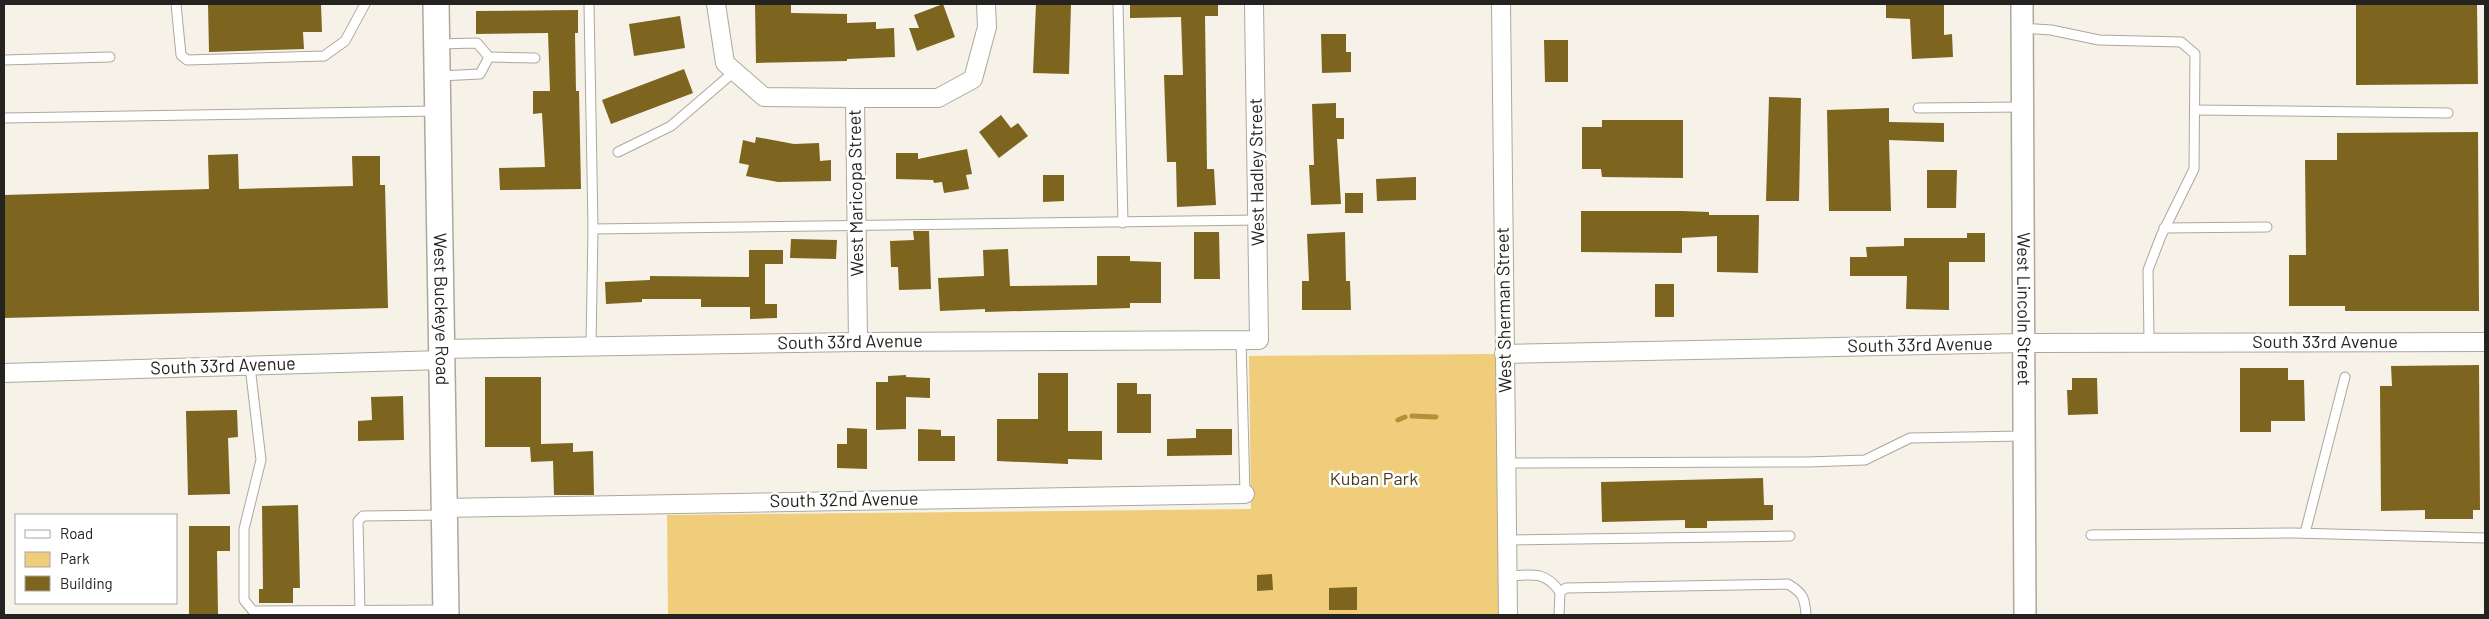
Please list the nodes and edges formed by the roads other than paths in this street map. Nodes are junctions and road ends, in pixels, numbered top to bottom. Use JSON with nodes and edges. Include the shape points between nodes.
{"nodes":[{"id":1,"x":176,"y":4,"type":"edge"},
{"id":2,"x":363,"y":4,"type":"edge"},
{"id":3,"x":436,"y":4,"type":"edge"},
{"id":4,"x":589,"y":4,"type":"edge"},
{"id":5,"x":716,"y":4,"type":"edge"},
{"id":6,"x":986,"y":4,"type":"edge"},
{"id":7,"x":1118,"y":4,"type":"edge"},
{"id":8,"x":1254,"y":4,"type":"edge"},
{"id":9,"x":1501,"y":4,"type":"edge"},
{"id":10,"x":2022,"y":4,"type":"edge"},
{"id":11,"x":2022,"y":28,"type":"junction"},
{"id":12,"x":436,"y":44,"type":"junction"},
{"id":13,"x":110,"y":57,"type":"dead end"},
{"id":14,"x":489,"y":57,"type":"junction"},
{"id":15,"x":535,"y":58,"type":"dead end"},
{"id":16,"x":4,"y":60,"type":"edge"},
{"id":17,"x":735,"y":71,"type":"junction"},
{"id":18,"x":437,"y":76,"type":"junction"},
{"id":19,"x":855,"y":98,"type":"junction"},
{"id":20,"x":2024,"y":107,"type":"junction"},
{"id":21,"x":1918,"y":108,"type":"dead end"},
{"id":22,"x":2195,"y":110,"type":"junction"},
{"id":23,"x":438,"y":111,"type":"junction"},
{"id":24,"x":2448,"y":113,"type":"dead end"},
{"id":25,"x":4,"y":118,"type":"edge"},
{"id":26,"x":618,"y":152,"type":"dead end"},
{"id":27,"x":1258,"y":220,"type":"junction"},
{"id":28,"x":1123,"y":223,"type":"junction"},
{"id":29,"x":856,"y":226,"type":"junction"},
{"id":30,"x":2267,"y":227,"type":"dead end"},
{"id":31,"x":2164,"y":228,"type":"junction"},
{"id":32,"x":593,"y":229,"type":"junction"},
{"id":33,"x":1241,"y":340,"type":"junction"},
{"id":34,"x":1259,"y":340,"type":"joint"},
{"id":35,"x":858,"y":342,"type":"junction"},
{"id":36,"x":2150,"y":342,"type":"junction"},
{"id":37,"x":2485,"y":342,"type":"edge"},
{"id":38,"x":2023,"y":343,"type":"junction"},
{"id":39,"x":591,"y":346,"type":"junction"},
{"id":40,"x":441,"y":354,"type":"junction"},
{"id":41,"x":1504,"y":354,"type":"junction"},
{"id":42,"x":250,"y":366,"type":"junction"},
{"id":43,"x":4,"y":372,"type":"edge"},
{"id":44,"x":2345,"y":377,"type":"dead end"},
{"id":45,"x":2023,"y":436,"type":"junction"},
{"id":46,"x":1506,"y":463,"type":"junction"},
{"id":47,"x":1245,"y":494,"type":"joint"},
{"id":48,"x":444,"y":512,"type":"junction"},
{"id":49,"x":2305,"y":533,"type":"junction"},
{"id":50,"x":2091,"y":535,"type":"dead end"},
{"id":51,"x":1790,"y":536,"type":"dead end"},
{"id":52,"x":2485,"y":538,"type":"edge"},
{"id":53,"x":1507,"y":540,"type":"junction"},
{"id":54,"x":1508,"y":576,"type":"junction"},
{"id":55,"x":1560,"y":592,"type":"junction"},
{"id":56,"x":360,"y":611,"type":"junction"},
{"id":57,"x":446,"y":613,"type":"edge"},
{"id":58,"x":1508,"y":615,"type":"edge"},
{"id":59,"x":1559,"y":615,"type":"edge"},
{"id":60,"x":1806,"y":615,"type":"edge"},
{"id":61,"x":2025,"y":615,"type":"edge"}],
"edges":[{"from":1,"to":2,"type":"lane","via":[[180,55],[187,60],[324,56],[345,42]]},
{"from":3,"to":12,"type":"main road","name":"West Buckeye Road"},
{"from":4,"to":32,"type":"lane"},
{"from":5,"to":17,"type":"street","name":"West Maricopa Street","via":[[725,62]]},
{"from":6,"to":19,"type":"street","via":[[988,26],[973,79],[938,98]]},
{"from":7,"to":28,"type":"lane"},
{"from":8,"to":27,"type":"street","name":"West Hadley Street"},
{"from":9,"to":41,"type":"street","name":"West Sherman Street"},
{"from":10,"to":11,"type":"street","name":"West Lincoln Street"},
{"from":11,"to":20,"type":"street","name":"West Lincoln Street"},
{"from":11,"to":22,"type":"lane","via":[[2099,40],[2181,42],[2195,54]]},
{"from":12,"to":14,"type":"lane","via":[[477,43]]},
{"from":12,"to":18,"type":"main road","name":"West Buckeye Road"},
{"from":13,"to":16,"type":"lane"},
{"from":14,"to":15,"type":"lane"},
{"from":14,"to":18,"type":"lane","via":[[480,74]]},
{"from":17,"to":19,"type":"street","name":"West Maricopa Street","via":[[764,98]]},
{"from":17,"to":26,"type":"lane","via":[[671,126]]},
{"from":18,"to":23,"type":"main road","name":"West Buckeye Road"},
{"from":19,"to":29,"type":"street","name":"West Maricopa Street"},
{"from":20,"to":21,"type":"lane"},
{"from":20,"to":38,"type":"street","name":"West Lincoln Street"},
{"from":22,"to":24,"type":"lane"},
{"from":22,"to":31,"type":"lane","via":[[2194,170]]},
{"from":23,"to":25,"type":"lane"},
{"from":23,"to":40,"type":"main road","name":"West Buckeye Road"},
{"from":27,"to":28,"type":"lane"},
{"from":27,"to":34,"type":"street","name":"West Hadley Street"},
{"from":28,"to":29,"type":"lane"},
{"from":29,"to":32,"type":"lane"},
{"from":29,"to":35,"type":"street","name":"West Maricopa Street"},
{"from":30,"to":31,"type":"lane"},
{"from":31,"to":36,"type":"lane","via":[[2148,270]]},
{"from":32,"to":39,"type":"lane"},
{"from":33,"to":34,"type":"street","name":"South 33rd Avenue"},
{"from":33,"to":35,"type":"street","name":"South 33rd Avenue"},
{"from":33,"to":47,"type":"lane"},
{"from":35,"to":39,"type":"street","name":"South 33rd Avenue"},
{"from":36,"to":37,"type":"street","name":"South 33rd Avenue"},
{"from":36,"to":38,"type":"street","name":"South 33rd Avenue"},
{"from":38,"to":41,"type":"street","name":"South 33rd Avenue"},
{"from":38,"to":45,"type":"street","name":"West Lincoln Street"},
{"from":39,"to":40,"type":"street","name":"South 33rd Avenue"},
{"from":40,"to":42,"type":"street","name":"South 33rd Avenue"},
{"from":40,"to":48,"type":"main road","name":"West Buckeye Road"},
{"from":41,"to":46,"type":"street","name":"West Sherman Street"},
{"from":42,"to":43,"type":"street","name":"South 33rd Avenue"},
{"from":42,"to":56,"type":"lane","via":[[260,460],[244,529],[244,600],[253,611]]},
{"from":44,"to":49,"type":"lane"},
{"from":45,"to":46,"type":"lane","via":[[1910,438],[1865,460]]},
{"from":45,"to":61,"type":"street","name":"West Lincoln Street"},
{"from":46,"to":53,"type":"street","name":"West Sherman Street"},
{"from":47,"to":48,"type":"street","name":"South 32nd Avenue"},
{"from":48,"to":56,"type":"lane","via":[[363,516],[358,522]]},
{"from":48,"to":57,"type":"main road","name":"West Buckeye Road"},
{"from":49,"to":50,"type":"lane"},
{"from":49,"to":52,"type":"lane"},
{"from":51,"to":53,"type":"lane"},
{"from":53,"to":54,"type":"street","name":"West Sherman Street"},
{"from":54,"to":55,"type":"lane","via":[[1546,577]]},
{"from":54,"to":58,"type":"street","name":"West Sherman Street"},
{"from":55,"to":59,"type":"lane"},
{"from":55,"to":60,"type":"lane","via":[[1566,588],[1788,584],[1803,594]]},
{"from":56,"to":57,"type":"lane"}]}
